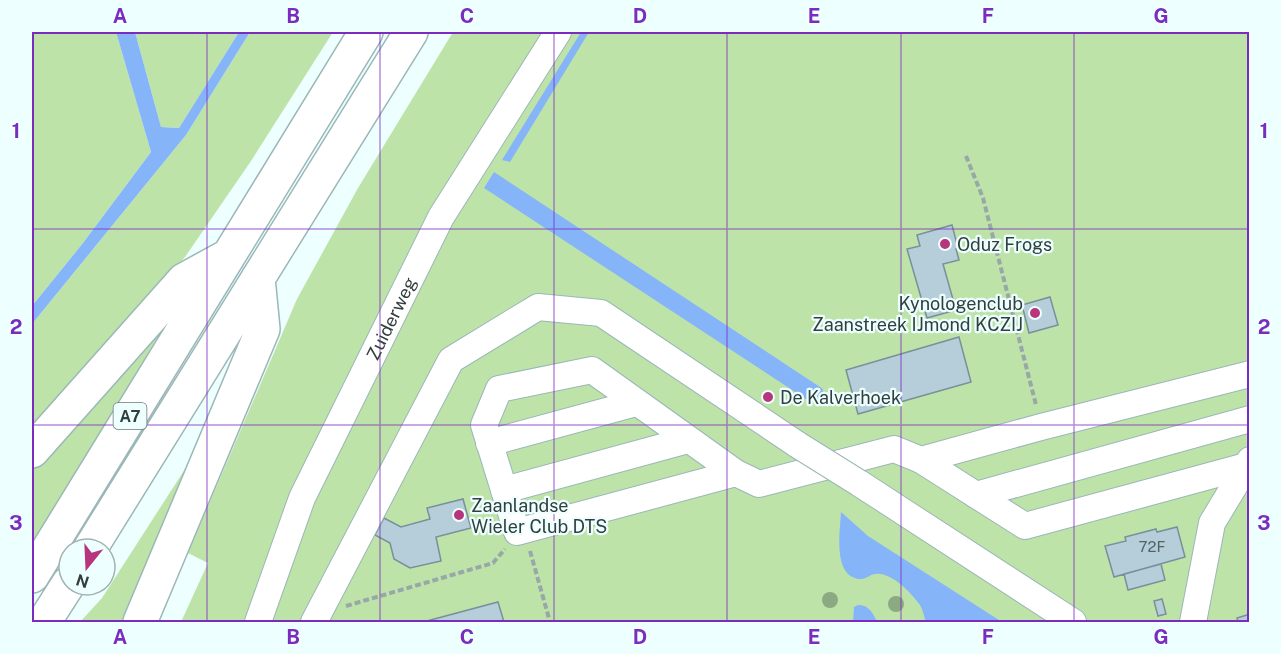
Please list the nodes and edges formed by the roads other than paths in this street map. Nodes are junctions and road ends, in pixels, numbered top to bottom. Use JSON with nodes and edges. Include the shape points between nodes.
{"nodes":[{"id":1,"x":366,"y":32,"type":"edge"},
{"id":2,"x":411,"y":32,"type":"edge"},
{"id":3,"x":558,"y":32,"type":"edge"},
{"id":4,"x":228,"y":256,"type":"junction"},
{"id":5,"x":258,"y":278,"type":"junction"},
{"id":6,"x":1250,"y":374,"type":"edge"},
{"id":7,"x":636,"y":402,"type":"junction"},
{"id":8,"x":1250,"y":418,"type":"edge"},
{"id":9,"x":688,"y":440,"type":"junction"},
{"id":10,"x":489,"y":443,"type":"junction"},
{"id":11,"x":32,"y":451,"type":"edge"},
{"id":12,"x":921,"y":460,"type":"junction"},
{"id":13,"x":1248,"y":463,"type":"edge"},
{"id":14,"x":736,"y":473,"type":"junction"},
{"id":15,"x":504,"y":490,"type":"junction"},
{"id":16,"x":975,"y":495,"type":"junction"},
{"id":17,"x":97,"y":537,"type":"edge"},
{"id":18,"x":32,"y":576,"type":"edge"},
{"id":19,"x":60,"y":597,"type":"edge"},
{"id":20,"x":45,"y":622,"type":"edge"},
{"id":21,"x":140,"y":622,"type":"edge"},
{"id":22,"x":258,"y":622,"type":"edge"},
{"id":23,"x":314,"y":622,"type":"edge"},
{"id":24,"x":1073,"y":622,"type":"edge"},
{"id":25,"x":1193,"y":622,"type":"edge"}],
"edges":[{"from":1,"to":4,"type":"highway","number":"A7"},
{"from":2,"to":5,"type":"highway","number":"A7"},
{"from":3,"to":22,"type":"lane","name":"Zuiderweg","via":[[441,217],[302,498]]},
{"from":4,"to":11,"type":"highway","number":"A7","via":[[184,280]]},
{"from":4,"to":18,"type":"highway","number":"A7"},
{"from":5,"to":17,"type":"highway","number":"A7"},
{"from":5,"to":21,"type":"highway","via":[[263,329]]},
{"from":6,"to":12,"type":"lane"},
{"from":7,"to":9,"type":"lane"},
{"from":7,"to":10,"type":"lane"},
{"from":7,"to":10,"type":"lane","via":[[592,370],[499,389],[484,425]]},
{"from":8,"to":16,"type":"lane"},
{"from":9,"to":14,"type":"lane"},
{"from":9,"to":15,"type":"lane"},
{"from":10,"to":15,"type":"lane"},
{"from":12,"to":14,"type":"lane","via":[[894,449],[759,484]]},
{"from":12,"to":16,"type":"lane"},
{"from":13,"to":16,"type":"lane","via":[[1024,526]]},
{"from":13,"to":25,"type":"lane","via":[[1212,523]]},
{"from":14,"to":15,"type":"lane","via":[[517,532]]},
{"from":19,"to":20,"type":"highway"},
{"from":23,"to":24,"type":"lane","bridge":true,"via":[[451,360],[538,307],[601,313]]}]}
